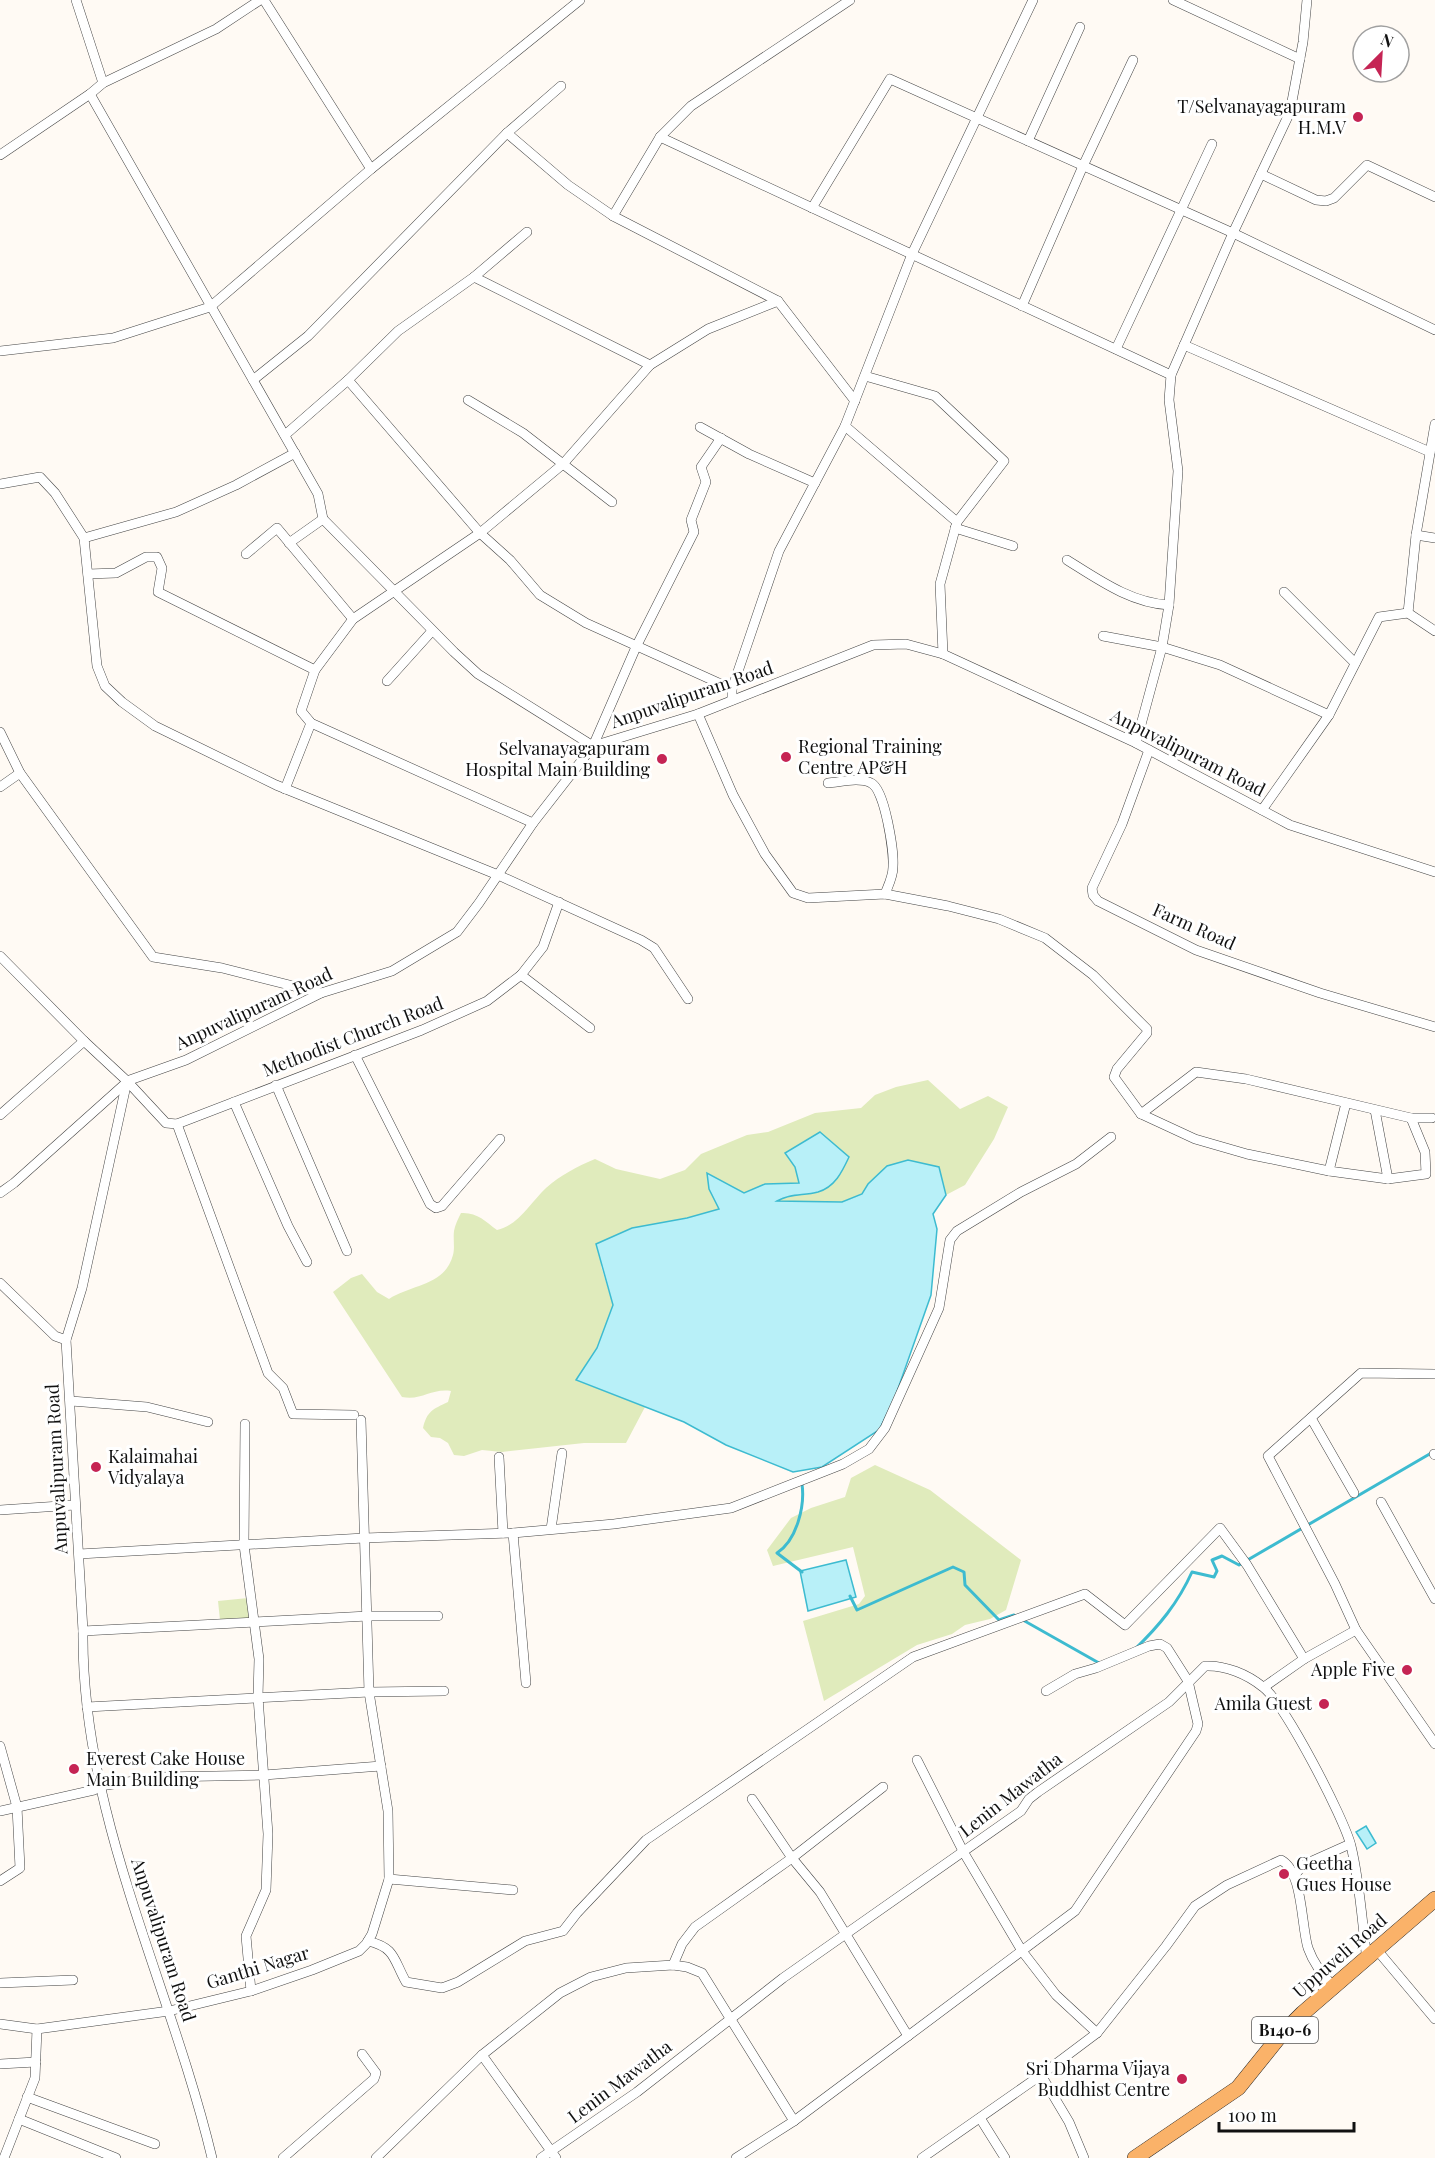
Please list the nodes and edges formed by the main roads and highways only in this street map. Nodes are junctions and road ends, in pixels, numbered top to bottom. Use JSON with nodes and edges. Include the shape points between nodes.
{"nodes":[{"id":1,"x":1435,"y":1899,"type":"edge"},
{"id":2,"x":1136,"y":2158,"type":"edge"}],
"edges":[{"from":1,"to":2,"type":"main road","name":"Uppuveli Road","number":"B140-6","via":[[1279,2037],[1238,2088]]}]}
